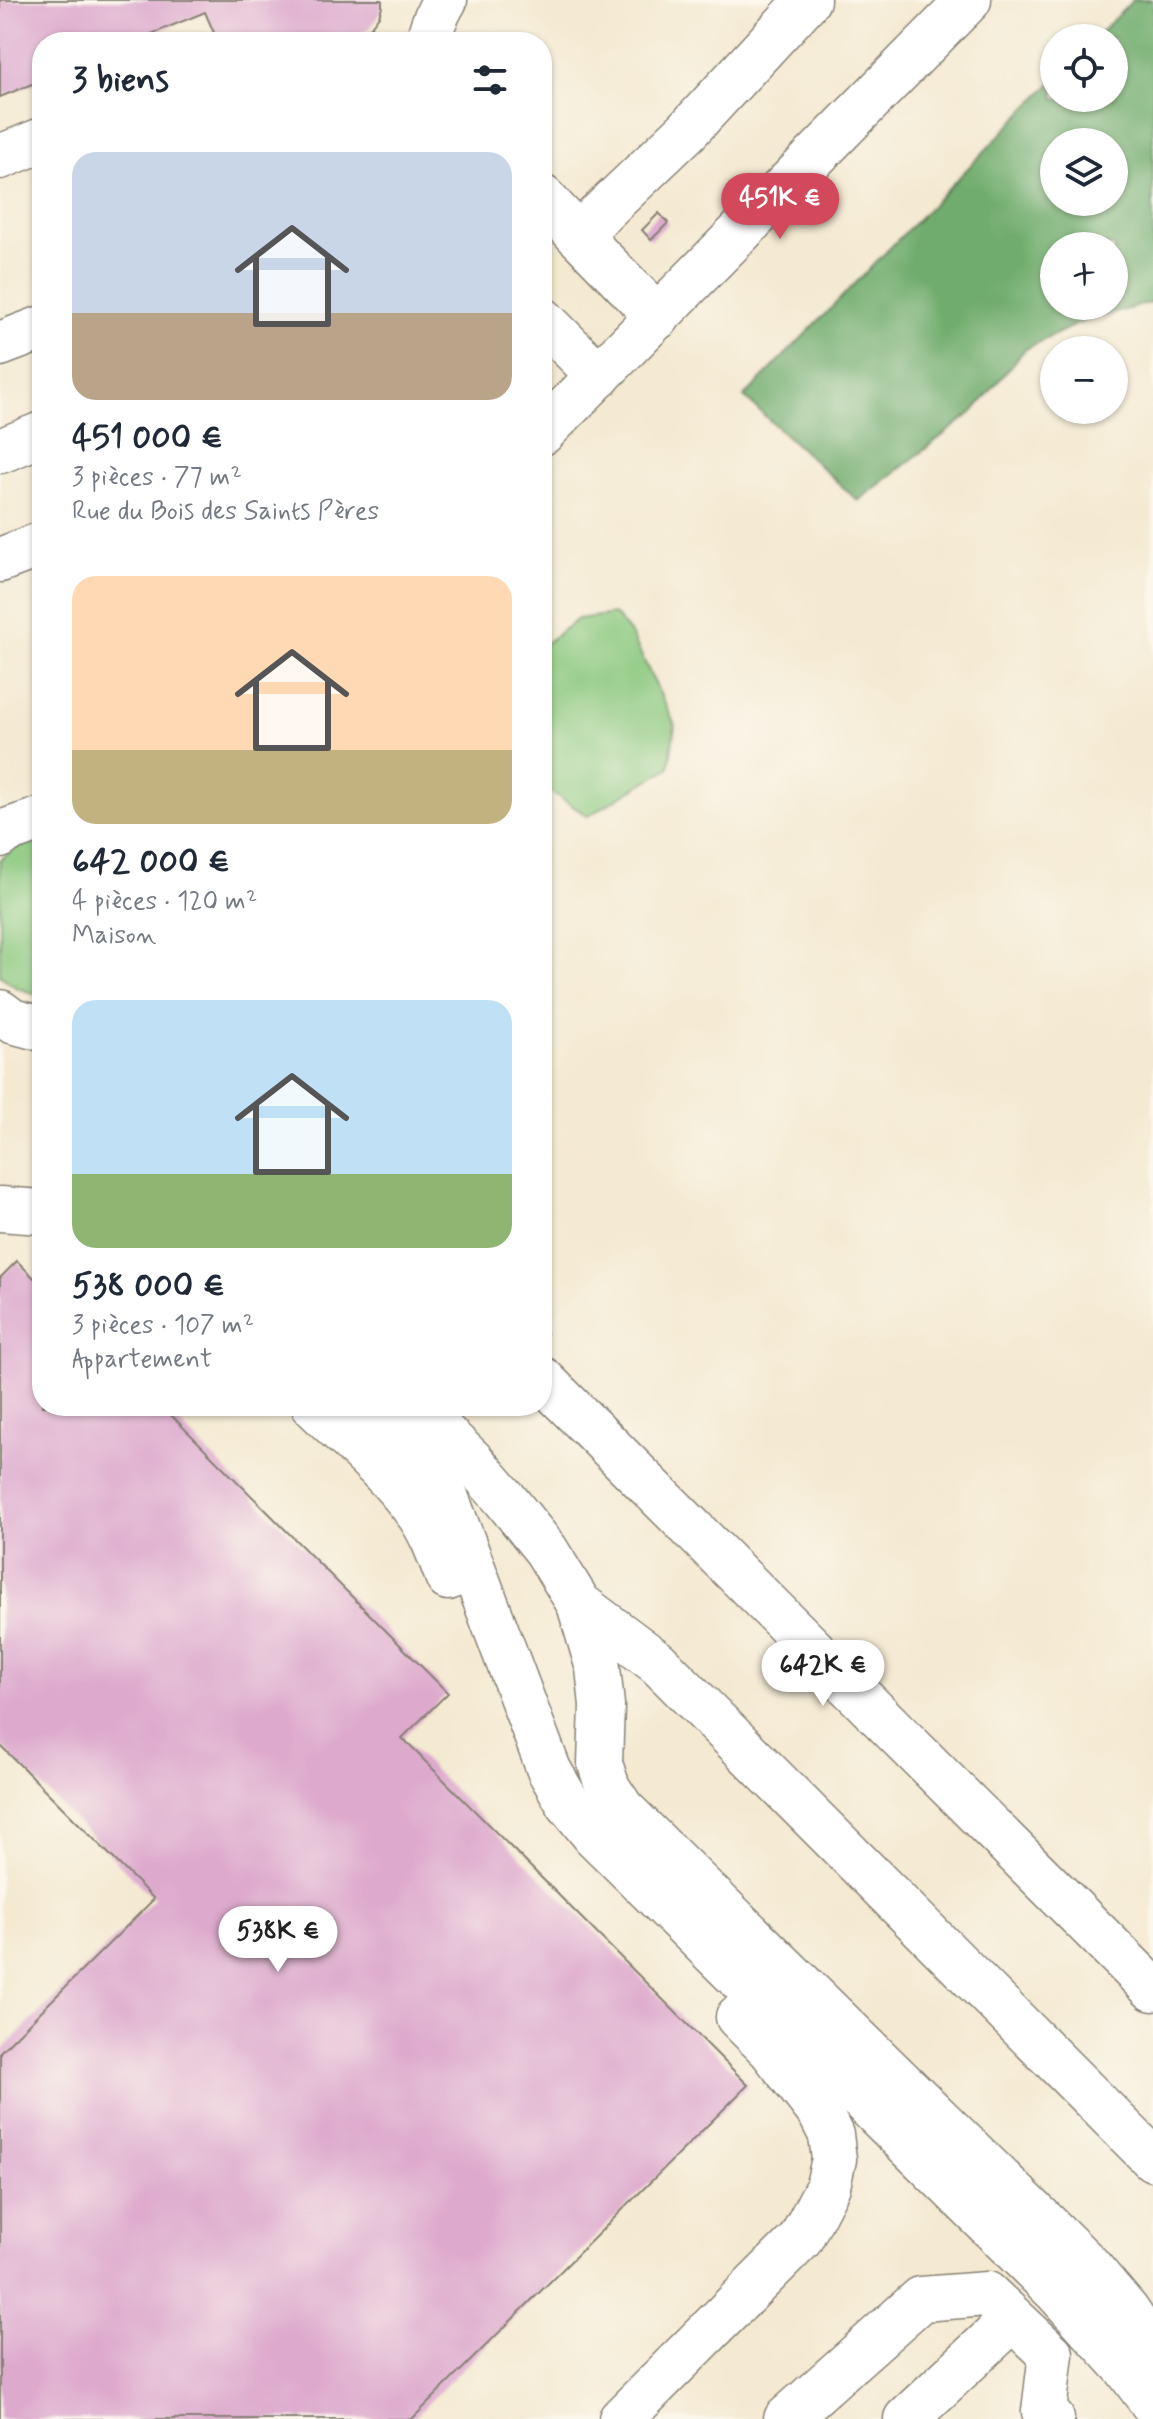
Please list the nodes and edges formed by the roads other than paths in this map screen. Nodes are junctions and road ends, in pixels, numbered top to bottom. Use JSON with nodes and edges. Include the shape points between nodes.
{"nodes":[{"id":1,"x":445,"y":0,"type":"edge"},
{"id":2,"x":808,"y":0,"type":"edge"},
{"id":3,"x":969,"y":0,"type":"edge"},
{"id":4,"x":430,"y":32,"type":"edge"},
{"id":5,"x":32,"y":144,"type":"edge"},
{"id":6,"x":0,"y":157,"type":"edge"},
{"id":7,"x":552,"y":208,"type":"edge"},
{"id":8,"x":578,"y":235,"type":"junction"},
{"id":9,"x":658,"y":317,"type":"junction"},
{"id":10,"x":552,"y":329,"type":"edge"},
{"id":11,"x":32,"y":332,"type":"edge"},
{"id":12,"x":0,"y":344,"type":"edge"},
{"id":13,"x":599,"y":376,"type":"junction"},
{"id":14,"x":552,"y":423,"type":"edge"},
{"id":15,"x":32,"y":548,"type":"edge"},
{"id":16,"x":0,"y":560,"type":"edge"},
{"id":17,"x":0,"y":1012,"type":"edge"},
{"id":18,"x":32,"y":1026,"type":"edge"},
{"id":19,"x":0,"y":1179,"type":"edge"},
{"id":20,"x":32,"y":1182,"type":"edge"},
{"id":21,"x":0,"y":1209,"type":"edge"},
{"id":22,"x":32,"y":1211,"type":"edge"},
{"id":23,"x":552,"y":1389,"type":"edge"},
{"id":24,"x":324,"y":1416,"type":"edge"},
{"id":25,"x":381,"y":1416,"type":"edge"},
{"id":26,"x":426,"y":1416,"type":"edge"},
{"id":27,"x":579,"y":1604,"type":"junction"},
{"id":28,"x":1153,"y":1989,"type":"edge"},
{"id":29,"x":1153,"y":2159,"type":"edge"},
{"id":30,"x":1013,"y":2319,"type":"junction"},
{"id":31,"x":1153,"y":2349,"type":"edge"},
{"id":32,"x":1153,"y":2404,"type":"edge"},
{"id":33,"x":1044,"y":2416,"type":"edge"},
{"id":34,"x":621,"y":2419,"type":"edge"},
{"id":35,"x":786,"y":2419,"type":"edge"},
{"id":36,"x":906,"y":2419,"type":"edge"}],
"edges":[{"from":1,"to":4,"type":"street"},
{"from":2,"to":8,"type":"street","via":[[687,131]]},
{"from":3,"to":9,"type":"street"},
{"from":5,"to":6,"type":"street"},
{"from":7,"to":8,"type":"street"},
{"from":8,"to":9,"type":"street"},
{"from":9,"to":13,"type":"street"},
{"from":10,"to":13,"type":"street"},
{"from":11,"to":12,"type":"street"},
{"from":13,"to":14,"type":"street"},
{"from":15,"to":16,"type":"street"},
{"from":17,"to":18,"type":"street"},
{"from":19,"to":20,"type":"street"},
{"from":21,"to":22,"type":"street"},
{"from":23,"to":28,"type":"street"},
{"from":24,"to":34,"type":"street","via":[[421,1518],[439,1552],[514,1760],[550,1827],[771,2050],[805,2091],[831,2135],[834,2159],[828,2186],[800,2240]]},
{"from":25,"to":32,"type":"street","via":[[441,1483],[549,1770],[568,1803],[605,1846],[1056,2291]]},
{"from":26,"to":27,"type":"street","via":[[505,1499],[546,1550]]},
{"from":27,"to":29,"type":"street","via":[[658,1663]]},
{"from":27,"to":31,"type":"street","via":[[598,1668],[600,1764],[622,1809],[1088,2265]]},
{"from":30,"to":33,"type":"street","via":[[1051,2354]]},
{"from":30,"to":35,"type":"street","via":[[987,2294],[921,2299]]},
{"from":30,"to":36,"type":"street"}]}
